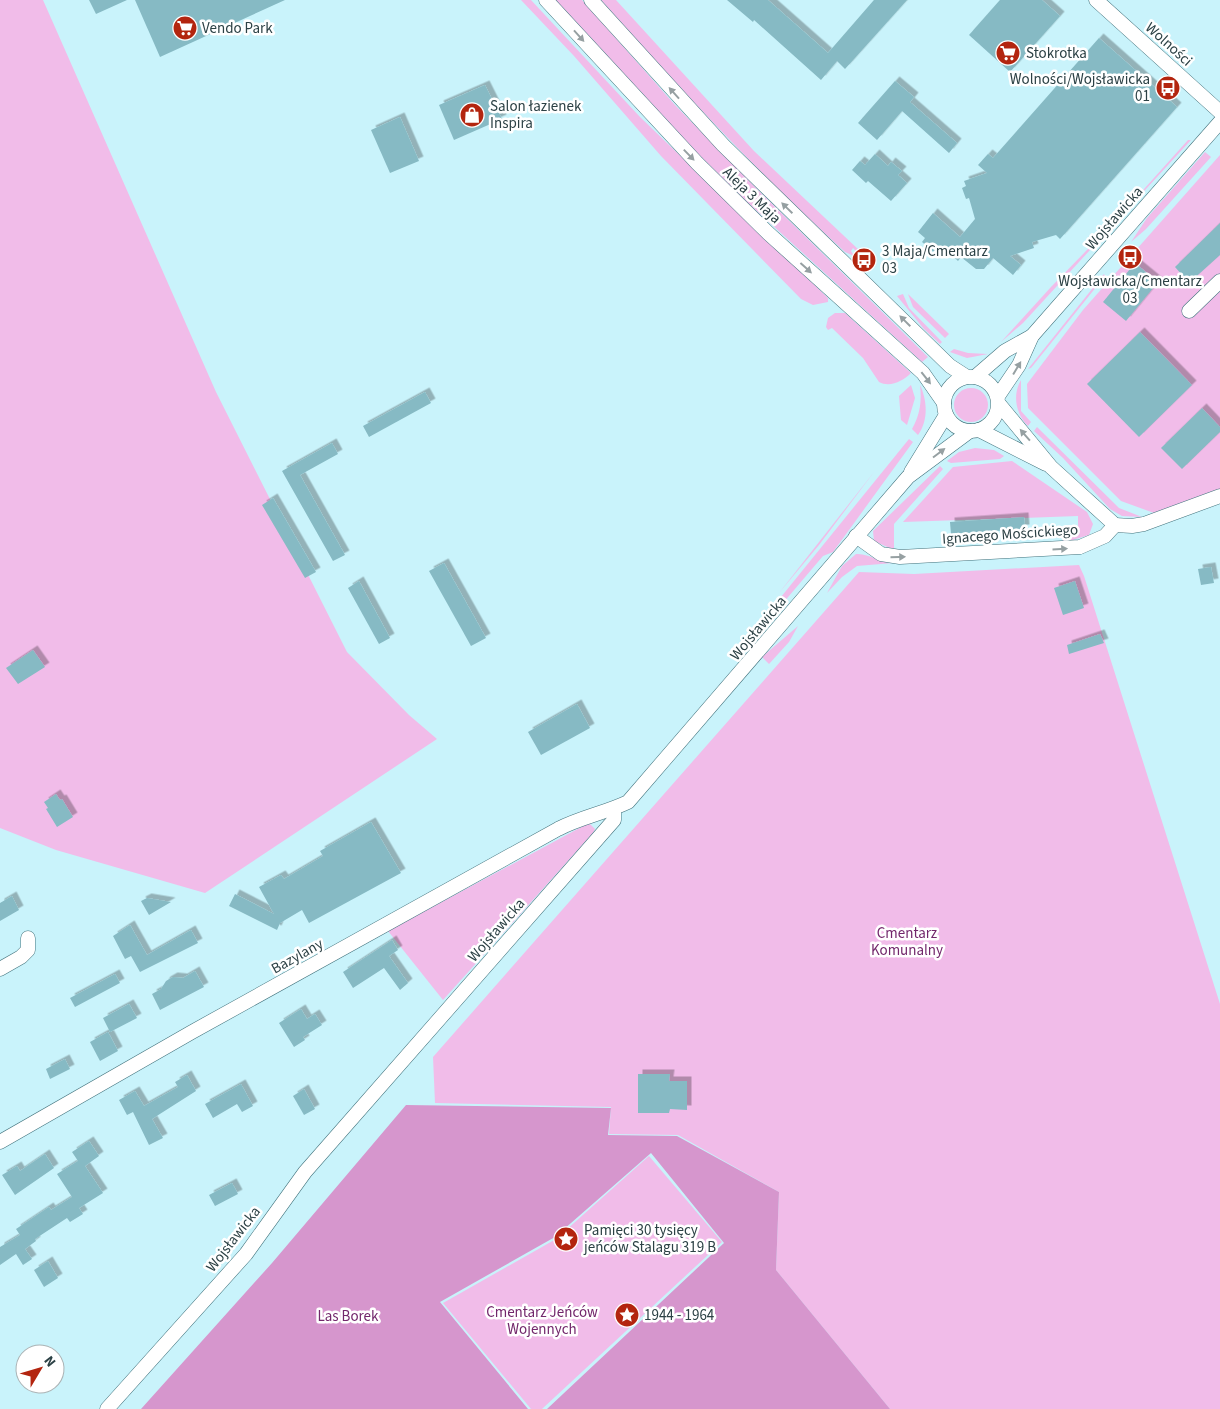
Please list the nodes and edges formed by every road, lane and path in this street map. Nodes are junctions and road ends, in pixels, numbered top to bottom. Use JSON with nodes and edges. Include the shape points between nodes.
{"nodes":[{"id":1,"x":546,"y":0,"type":"edge"},
{"id":2,"x":591,"y":0,"type":"edge"},
{"id":3,"x":1096,"y":0,"type":"edge"},
{"id":4,"x":1220,"y":112,"type":"edge"},
{"id":5,"x":1220,"y":122,"type":"edge"},
{"id":6,"x":1220,"y":281,"type":"edge"},
{"id":7,"x":1189,"y":311,"type":"dead end"},
{"id":8,"x":1032,"y":336,"type":"junction"},
{"id":9,"x":971,"y":377,"type":"junction"},
{"id":10,"x":998,"y":400,"type":"junction"},
{"id":11,"x":945,"y":409,"type":"junction"},
{"id":12,"x":974,"y":431,"type":"junction"},
{"id":13,"x":1051,"y":467,"type":"junction"},
{"id":14,"x":908,"y":477,"type":"junction"},
{"id":15,"x":1220,"y":496,"type":"edge"},
{"id":16,"x":1115,"y":525,"type":"junction"},
{"id":17,"x":856,"y":536,"type":"junction"},
{"id":18,"x":614,"y":809,"type":"junction"},
{"id":19,"x":28,"y":938,"type":"dead end"},
{"id":20,"x":0,"y":969,"type":"edge"},
{"id":21,"x":0,"y":1142,"type":"edge"},
{"id":22,"x":107,"y":1409,"type":"edge"}],
"edges":[{"from":1,"to":11,"type":"street","name":"Aleja 3 Maja","one_way":true,"via":[[697,163],[768,233],[923,373]]},
{"from":9,"to":2,"type":"street","name":"Aleja 3 Maja","one_way":true,"via":[[950,366],[723,145]]},
{"from":3,"to":4,"type":"street","name":"Wolności"},
{"from":5,"to":8,"type":"street","name":"Wojsławicka"},
{"from":6,"to":7,"type":"street"},
{"from":8,"to":9,"type":"street","name":"Wojsławicka","via":[[1005,351]]},
{"from":10,"to":8,"type":"street","name":"Wojsławicka","one_way":true},
{"from":9,"to":10,"type":"street","via":[[985,380],[993,387]]},
{"from":9,"to":11,"type":"street","via":[[951,386]]},
{"from":10,"to":12,"type":"street","via":[[993,421]]},
{"from":13,"to":10,"type":"street","one_way":true},
{"from":11,"to":12,"type":"street","via":[[952,423],[960,429]]},
{"from":11,"to":14,"type":"street","name":"Wojsławicka"},
{"from":12,"to":13,"type":"street"},
{"from":14,"to":12,"type":"street","name":"Wojsławicka","one_way":true},
{"from":13,"to":16,"type":"street"},
{"from":14,"to":17,"type":"street","name":"Wojsławicka"},
{"from":15,"to":16,"type":"street","via":[[1144,524]]},
{"from":17,"to":16,"type":"street","name":"Ignacego Mościckiego","one_way":true,"via":[[881,554],[900,557],[1080,547],[1105,536]]},
{"from":17,"to":18,"type":"street","name":"Wojsławicka","via":[[644,785],[628,802]]},
{"from":18,"to":21,"type":"street","name":"Bazylany","via":[[558,829]]},
{"from":18,"to":22,"type":"street","name":"Wojsławicka","via":[[614,820],[304,1172],[246,1254]]},
{"from":19,"to":20,"type":"street","via":[[28,950]]}]}
